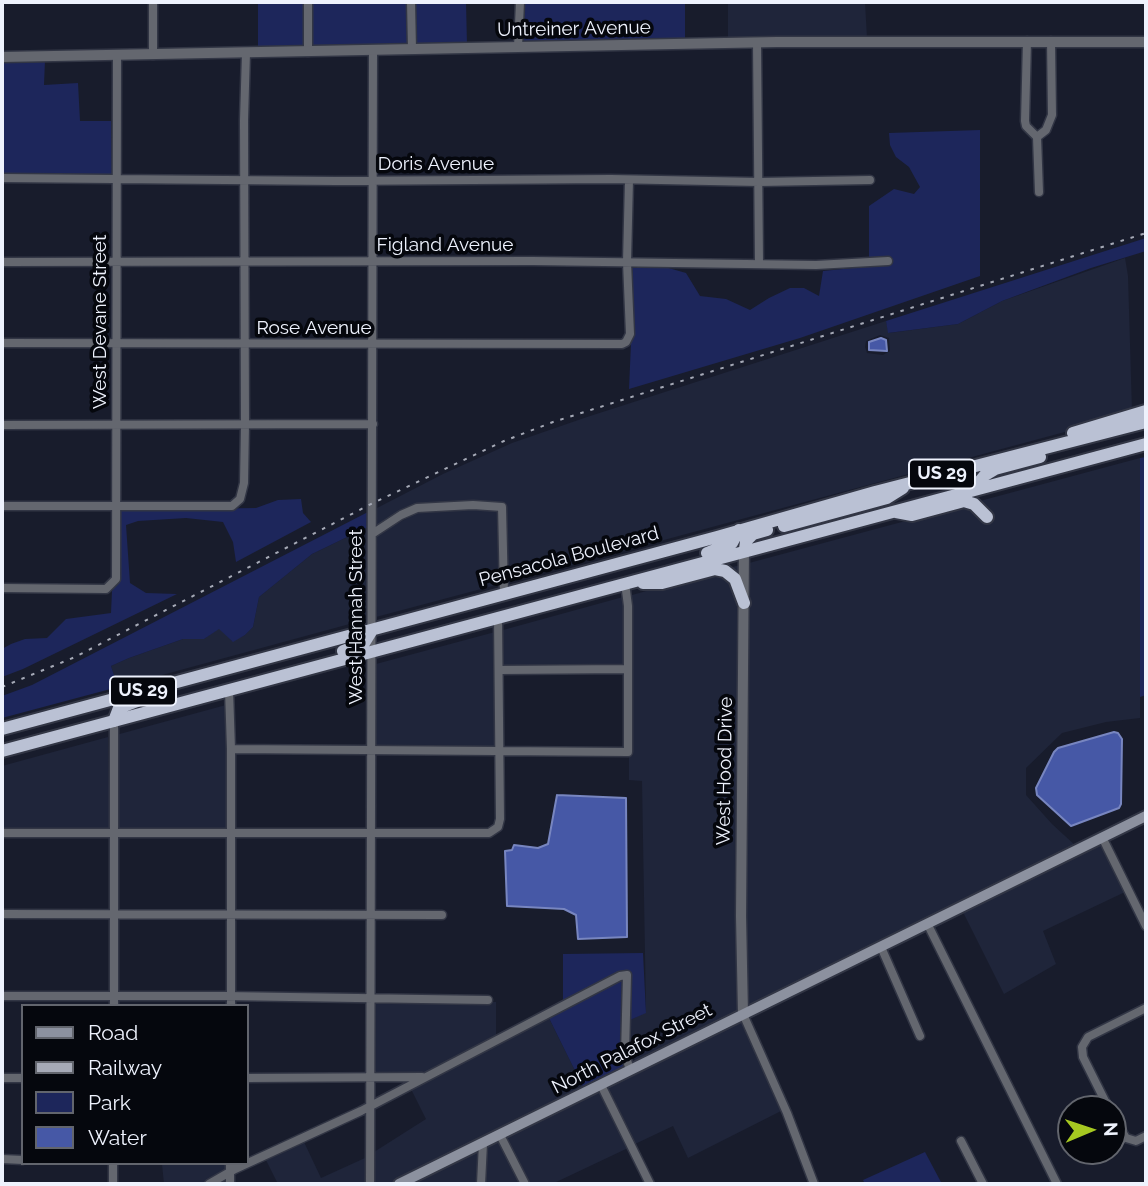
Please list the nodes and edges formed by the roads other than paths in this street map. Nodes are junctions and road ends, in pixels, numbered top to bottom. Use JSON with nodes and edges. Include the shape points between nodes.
{"nodes":[{"id":1,"x":153,"y":2,"type":"edge"},
{"id":2,"x":308,"y":2,"type":"edge"},
{"id":3,"x":411,"y":2,"type":"edge"},
{"id":4,"x":520,"y":2,"type":"edge"},
{"id":5,"x":1027,"y":41,"type":"junction"},
{"id":6,"x":1051,"y":41,"type":"junction"},
{"id":7,"x":1146,"y":42,"type":"edge"},
{"id":8,"x":757,"y":43,"type":"junction"},
{"id":9,"x":518,"y":47,"type":"junction"},
{"id":10,"x":412,"y":49,"type":"junction"},
{"id":11,"x":373,"y":51,"type":"junction"},
{"id":12,"x":308,"y":52,"type":"junction"},
{"id":13,"x":246,"y":53,"type":"junction"},
{"id":14,"x":153,"y":55,"type":"junction"},
{"id":15,"x":117,"y":56,"type":"junction"},
{"id":16,"x":2,"y":57,"type":"edge"},
{"id":17,"x":1037,"y":137,"type":"junction"},
{"id":18,"x":2,"y":178,"type":"edge"},
{"id":19,"x":116,"y":179,"type":"junction"},
{"id":20,"x":244,"y":180,"type":"junction"},
{"id":21,"x":373,"y":180,"type":"junction"},
{"id":22,"x":629,"y":180,"type":"junction"},
{"id":23,"x":870,"y":180,"type":"dead end"},
{"id":24,"x":759,"y":182,"type":"junction"},
{"id":25,"x":1039,"y":192,"type":"dead end"},
{"id":26,"x":374,"y":261,"type":"junction"},
{"id":27,"x":888,"y":261,"type":"dead end"},
{"id":28,"x":2,"y":262,"type":"edge"},
{"id":29,"x":116,"y":262,"type":"junction"},
{"id":30,"x":243,"y":262,"type":"junction"},
{"id":31,"x":627,"y":262,"type":"junction"},
{"id":32,"x":759,"y":262,"type":"junction"},
{"id":33,"x":2,"y":343,"type":"edge"},
{"id":34,"x":115,"y":344,"type":"junction"},
{"id":35,"x":244,"y":344,"type":"junction"},
{"id":36,"x":374,"y":344,"type":"junction"},
{"id":37,"x":1146,"y":411,"type":"edge"},
{"id":38,"x":1146,"y":422,"type":"edge"},
{"id":39,"x":245,"y":424,"type":"junction"},
{"id":40,"x":373,"y":424,"type":"junction"},
{"id":41,"x":2,"y":425,"type":"edge"},
{"id":42,"x":115,"y":425,"type":"junction"},
{"id":43,"x":1111,"y":431,"type":"junction"},
{"id":44,"x":1143,"y":445,"type":"edge"},
{"id":45,"x":1012,"y":456,"type":"junction"},
{"id":46,"x":913,"y":482,"type":"junction"},
{"id":47,"x":979,"y":488,"type":"junction"},
{"id":48,"x":2,"y":506,"type":"edge"},
{"id":49,"x":116,"y":506,"type":"junction"},
{"id":50,"x":892,"y":512,"type":"junction"},
{"id":51,"x":987,"y":517,"type":"dead end"},
{"id":52,"x":739,"y":530,"type":"junction"},
{"id":53,"x":372,"y":534,"type":"junction"},
{"id":54,"x":745,"y":551,"type":"junction"},
{"id":55,"x":625,"y":583,"type":"junction"},
{"id":56,"x":610,"y":587,"type":"junction"},
{"id":57,"x":2,"y":588,"type":"edge"},
{"id":58,"x":504,"y":594,"type":"junction"},
{"id":59,"x":744,"y":603,"type":"junction"},
{"id":60,"x":498,"y":618,"type":"junction"},
{"id":61,"x":372,"y":630,"type":"junction"},
{"id":62,"x":372,"y":652,"type":"junction"},
{"id":63,"x":628,"y":669,"type":"junction"},
{"id":64,"x":499,"y":670,"type":"junction"},
{"id":65,"x":205,"y":674,"type":"junction"},
{"id":66,"x":244,"y":685,"type":"junction"},
{"id":67,"x":229,"y":690,"type":"junction"},
{"id":68,"x":114,"y":721,"type":"junction"},
{"id":69,"x":2,"y":729,"type":"edge"},
{"id":70,"x":231,"y":749,"type":"junction"},
{"id":71,"x":372,"y":750,"type":"junction"},
{"id":72,"x":2,"y":751,"type":"edge"},
{"id":73,"x":499,"y":751,"type":"junction"},
{"id":74,"x":1146,"y":816,"type":"edge"},
{"id":75,"x":2,"y":833,"type":"edge"},
{"id":76,"x":114,"y":833,"type":"junction"},
{"id":77,"x":232,"y":833,"type":"junction"},
{"id":78,"x":372,"y":834,"type":"junction"},
{"id":79,"x":1103,"y":839,"type":"junction"},
{"id":80,"x":2,"y":914,"type":"edge"},
{"id":81,"x":114,"y":914,"type":"junction"},
{"id":82,"x":231,"y":914,"type":"junction"},
{"id":83,"x":372,"y":915,"type":"junction"},
{"id":84,"x":442,"y":915,"type":"dead end"},
{"id":85,"x":928,"y":925,"type":"junction"},
{"id":86,"x":1146,"y":926,"type":"edge"},
{"id":87,"x":881,"y":947,"type":"junction"},
{"id":88,"x":2,"y":996,"type":"edge"},
{"id":89,"x":114,"y":996,"type":"junction"},
{"id":90,"x":371,"y":998,"type":"junction"},
{"id":91,"x":488,"y":1000,"type":"dead end"},
{"id":92,"x":231,"y":1001,"type":"edge"},
{"id":93,"x":114,"y":1004,"type":"edge"},
{"id":94,"x":1146,"y":1008,"type":"edge"},
{"id":95,"x":743,"y":1014,"type":"junction"},
{"id":96,"x":919,"y":1036,"type":"dead end"},
{"id":97,"x":630,"y":1070,"type":"junction"},
{"id":98,"x":425,"y":1077,"type":"junction"},
{"id":99,"x":2,"y":1078,"type":"edge"},
{"id":100,"x":21,"y":1078,"type":"edge"},
{"id":101,"x":248,"y":1079,"type":"edge"},
{"id":102,"x":370,"y":1079,"type":"junction"},
{"id":103,"x":601,"y":1085,"type":"junction"},
{"id":104,"x":1102,"y":1095,"type":"edge"},
{"id":105,"x":370,"y":1106,"type":"junction"},
{"id":106,"x":500,"y":1135,"type":"junction"},
{"id":107,"x":1146,"y":1136,"type":"edge"},
{"id":108,"x":1127,"y":1138,"type":"edge"},
{"id":109,"x":961,"y":1141,"type":"dead end"},
{"id":110,"x":484,"y":1143,"type":"junction"},
{"id":111,"x":2,"y":1160,"type":"edge"},
{"id":112,"x":21,"y":1160,"type":"edge"},
{"id":113,"x":251,"y":1160,"type":"edge"},
{"id":114,"x":113,"y":1165,"type":"edge"},
{"id":115,"x":230,"y":1165,"type":"edge"},
{"id":116,"x":244,"y":1165,"type":"edge"},
{"id":117,"x":230,"y":1174,"type":"junction"},
{"id":118,"x":113,"y":1184,"type":"edge"},
{"id":119,"x":209,"y":1184,"type":"edge"},
{"id":120,"x":230,"y":1184,"type":"edge"},
{"id":121,"x":370,"y":1184,"type":"edge"},
{"id":122,"x":399,"y":1184,"type":"edge"},
{"id":123,"x":481,"y":1184,"type":"edge"},
{"id":124,"x":525,"y":1184,"type":"edge"},
{"id":125,"x":650,"y":1184,"type":"edge"},
{"id":126,"x":814,"y":1184,"type":"edge"},
{"id":127,"x":983,"y":1184,"type":"edge"},
{"id":128,"x":1057,"y":1184,"type":"edge"}],
"edges":[{"from":1,"to":14,"type":"street"},
{"from":2,"to":12,"type":"street"},
{"from":3,"to":10,"type":"street"},
{"from":4,"to":9,"type":"street"},
{"from":5,"to":6,"type":"street","name":"Untreiner Avenue"},
{"from":5,"to":8,"type":"street","name":"Untreiner Avenue"},
{"from":5,"to":17,"type":"street","via":[[1025,121]]},
{"from":6,"to":7,"type":"street","name":"Untreiner Avenue"},
{"from":6,"to":17,"type":"street","via":[[1052,115]]},
{"from":8,"to":9,"type":"street","name":"Untreiner Avenue"},
{"from":8,"to":24,"type":"street"},
{"from":9,"to":10,"type":"street","name":"Untreiner Avenue"},
{"from":10,"to":11,"type":"street","name":"Untreiner Avenue"},
{"from":11,"to":12,"type":"street","name":"Untreiner Avenue"},
{"from":11,"to":21,"type":"street","name":"West Hannah Street"},
{"from":12,"to":13,"type":"street","name":"Untreiner Avenue"},
{"from":13,"to":14,"type":"street","name":"Untreiner Avenue"},
{"from":13,"to":20,"type":"street"},
{"from":14,"to":15,"type":"street","name":"Untreiner Avenue"},
{"from":15,"to":16,"type":"street","name":"Untreiner Avenue"},
{"from":15,"to":19,"type":"street","name":"West Devane Street"},
{"from":17,"to":25,"type":"street"},
{"from":18,"to":19,"type":"street","name":"Doris Avenue"},
{"from":19,"to":20,"type":"street","name":"Doris Avenue"},
{"from":19,"to":29,"type":"street","name":"West Devane Street"},
{"from":20,"to":21,"type":"street","name":"Doris Avenue"},
{"from":20,"to":30,"type":"street"},
{"from":21,"to":22,"type":"street","name":"Doris Avenue"},
{"from":21,"to":26,"type":"street","name":"West Hannah Street"},
{"from":22,"to":24,"type":"street","name":"Doris Avenue"},
{"from":22,"to":31,"type":"street"},
{"from":23,"to":24,"type":"street","name":"Doris Avenue"},
{"from":24,"to":32,"type":"street"},
{"from":26,"to":30,"type":"street","name":"Figland Avenue"},
{"from":26,"to":31,"type":"street","name":"Figland Avenue"},
{"from":26,"to":36,"type":"street","name":"West Hannah Street"},
{"from":27,"to":32,"type":"street","name":"Figland Avenue"},
{"from":28,"to":29,"type":"street","name":"Figland Avenue"},
{"from":29,"to":30,"type":"street","name":"Figland Avenue"},
{"from":29,"to":34,"type":"street","name":"West Devane Street"},
{"from":30,"to":35,"type":"street"},
{"from":31,"to":32,"type":"street","name":"Figland Avenue"},
{"from":31,"to":36,"type":"street","name":"Rose Avenue","via":[[630,334],[622,344]]},
{"from":33,"to":34,"type":"street","name":"Rose Avenue"},
{"from":34,"to":35,"type":"street","name":"Rose Avenue"},
{"from":34,"to":42,"type":"street","name":"West Devane Street"},
{"from":35,"to":36,"type":"street","name":"Rose Avenue"},
{"from":35,"to":39,"type":"street"},
{"from":36,"to":40,"type":"street","name":"West Hannah Street"},
{"from":37,"to":45,"type":"highway"},
{"from":38,"to":43,"type":"highway","name":"Pensacola Boulevard","number":"US 29"},
{"from":39,"to":40,"type":"street"},
{"from":39,"to":42,"type":"street"},
{"from":39,"to":49,"type":"street","via":[[244,483],[237,503]]},
{"from":40,"to":53,"type":"street","name":"West Hannah Street"},
{"from":41,"to":42,"type":"street"},
{"from":42,"to":49,"type":"street","name":"West Devane Street"},
{"from":43,"to":45,"type":"highway","name":"Pensacola Boulevard","number":"US 29"},
{"from":43,"to":47,"type":"highway","via":[[1090,444],[995,469],[979,481]]},
{"from":44,"to":47,"type":"highway","name":"Pensacola Boulevard","number":"US 29"},
{"from":45,"to":46,"type":"highway","name":"Pensacola Boulevard","number":"US 29"},
{"from":46,"to":52,"type":"highway","name":"Pensacola Boulevard","number":"US 29"},
{"from":46,"to":54,"type":"highway","via":[[887,498],[753,534]]},
{"from":47,"to":50,"type":"highway","name":"Pensacola Boulevard","number":"US 29"},
{"from":48,"to":49,"type":"street"},
{"from":49,"to":57,"type":"street","name":"West Devane Street","via":[[116,579],[111,587]]},
{"from":50,"to":51,"type":"highway","via":[[912,515],[964,501]]},
{"from":50,"to":54,"type":"highway","name":"Pensacola Boulevard","number":"US 29"},
{"from":52,"to":54,"type":"street","name":"West Hood Drive"},
{"from":52,"to":56,"type":"highway","via":[[732,543],[720,550],[636,572]]},
{"from":52,"to":58,"type":"highway","name":"Pensacola Boulevard","number":"US 29"},
{"from":53,"to":58,"type":"street","via":[[417,508],[502,507]]},
{"from":53,"to":61,"type":"street","name":"West Hannah Street"},
{"from":54,"to":55,"type":"highway","name":"Pensacola Boulevard","number":"US 29"},
{"from":54,"to":59,"type":"street","name":"West Hood Drive"},
{"from":55,"to":56,"type":"highway","name":"Pensacola Boulevard","number":"US 29"},
{"from":55,"to":59,"type":"highway","via":[[662,583],[715,569],[735,579]]},
{"from":55,"to":63,"type":"street"},
{"from":56,"to":60,"type":"highway","name":"Pensacola Boulevard","number":"US 29"},
{"from":58,"to":61,"type":"highway","name":"Pensacola Boulevard","number":"US 29"},
{"from":58,"to":62,"type":"highway","via":[[468,611],[386,633]]},
{"from":59,"to":95,"type":"street","name":"West Hood Drive"},
{"from":60,"to":62,"type":"highway","name":"Pensacola Boulevard","number":"US 29"},
{"from":60,"to":64,"type":"street"},
{"from":61,"to":62,"type":"street","name":"West Hannah Street"},
{"from":61,"to":65,"type":"highway","name":"Pensacola Boulevard","number":"US 29"},
{"from":61,"to":66,"type":"highway","via":[[356,648],[275,669]]},
{"from":62,"to":66,"type":"highway","name":"Pensacola Boulevard","number":"US 29"},
{"from":62,"to":71,"type":"street","name":"West Hannah Street"},
{"from":63,"to":64,"type":"street"},
{"from":63,"to":73,"type":"street","via":[[628,752]]},
{"from":64,"to":73,"type":"street"},
{"from":65,"to":68,"type":"highway","via":[[180,689],[126,703]]},
{"from":65,"to":69,"type":"highway","name":"Pensacola Boulevard","number":"US 29"},
{"from":66,"to":67,"type":"highway","name":"Pensacola Boulevard","number":"US 29"},
{"from":67,"to":68,"type":"highway","name":"Pensacola Boulevard","number":"US 29"},
{"from":67,"to":70,"type":"street"},
{"from":68,"to":72,"type":"highway","name":"Pensacola Boulevard","number":"US 29"},
{"from":68,"to":76,"type":"street"},
{"from":70,"to":71,"type":"street"},
{"from":70,"to":77,"type":"street"},
{"from":71,"to":73,"type":"street"},
{"from":71,"to":78,"type":"street","name":"West Hannah Street"},
{"from":73,"to":78,"type":"street","via":[[500,819],[495,830]]},
{"from":74,"to":79,"type":"main road","name":"North Palafox Street"},
{"from":75,"to":76,"type":"street"},
{"from":76,"to":77,"type":"street"},
{"from":76,"to":81,"type":"street"},
{"from":77,"to":78,"type":"street"},
{"from":77,"to":82,"type":"street"},
{"from":78,"to":83,"type":"street","name":"West Hannah Street"},
{"from":79,"to":85,"type":"main road","name":"North Palafox Street"},
{"from":79,"to":86,"type":"street"},
{"from":80,"to":81,"type":"street"},
{"from":81,"to":82,"type":"street"},
{"from":81,"to":89,"type":"street"},
{"from":82,"to":83,"type":"street"},
{"from":82,"to":92,"type":"street"},
{"from":83,"to":84,"type":"street"},
{"from":83,"to":90,"type":"street","name":"West Hannah Street"},
{"from":85,"to":87,"type":"main road","name":"North Palafox Street"},
{"from":85,"to":128,"type":"street"},
{"from":87,"to":95,"type":"main road","name":"North Palafox Street"},
{"from":87,"to":96,"type":"street"},
{"from":88,"to":89,"type":"street"},
{"from":89,"to":92,"type":"street"},
{"from":89,"to":93,"type":"street"},
{"from":90,"to":91,"type":"street"},
{"from":90,"to":92,"type":"street"},
{"from":90,"to":102,"type":"street","name":"West Hannah Street"},
{"from":94,"to":104,"type":"street","via":[[1088,1037],[1082,1046]]},
{"from":95,"to":97,"type":"main road","name":"North Palafox Street"},
{"from":95,"to":126,"type":"street"},
{"from":97,"to":98,"type":"street","via":[[625,1054],[626,975]]},
{"from":97,"to":103,"type":"main road","name":"North Palafox Street"},
{"from":98,"to":102,"type":"street"},
{"from":98,"to":105,"type":"street"},
{"from":99,"to":100,"type":"street"},
{"from":101,"to":102,"type":"street"},
{"from":102,"to":105,"type":"street","name":"West Hannah Street"},
{"from":103,"to":106,"type":"main road","name":"North Palafox Street"},
{"from":103,"to":125,"type":"street"},
{"from":105,"to":113,"type":"street"},
{"from":105,"to":121,"type":"street","name":"West Hannah Street"},
{"from":106,"to":110,"type":"main road","name":"North Palafox Street"},
{"from":106,"to":124,"type":"street"},
{"from":107,"to":108,"type":"street","via":[[1136,1141]]},
{"from":109,"to":127,"type":"street"},
{"from":110,"to":122,"type":"main road","name":"North Palafox Street"},
{"from":110,"to":123,"type":"street"},
{"from":111,"to":112,"type":"street"},
{"from":114,"to":118,"type":"street"},
{"from":115,"to":117,"type":"street"},
{"from":116,"to":117,"type":"street"},
{"from":117,"to":119,"type":"street"},
{"from":117,"to":120,"type":"street"}]}
